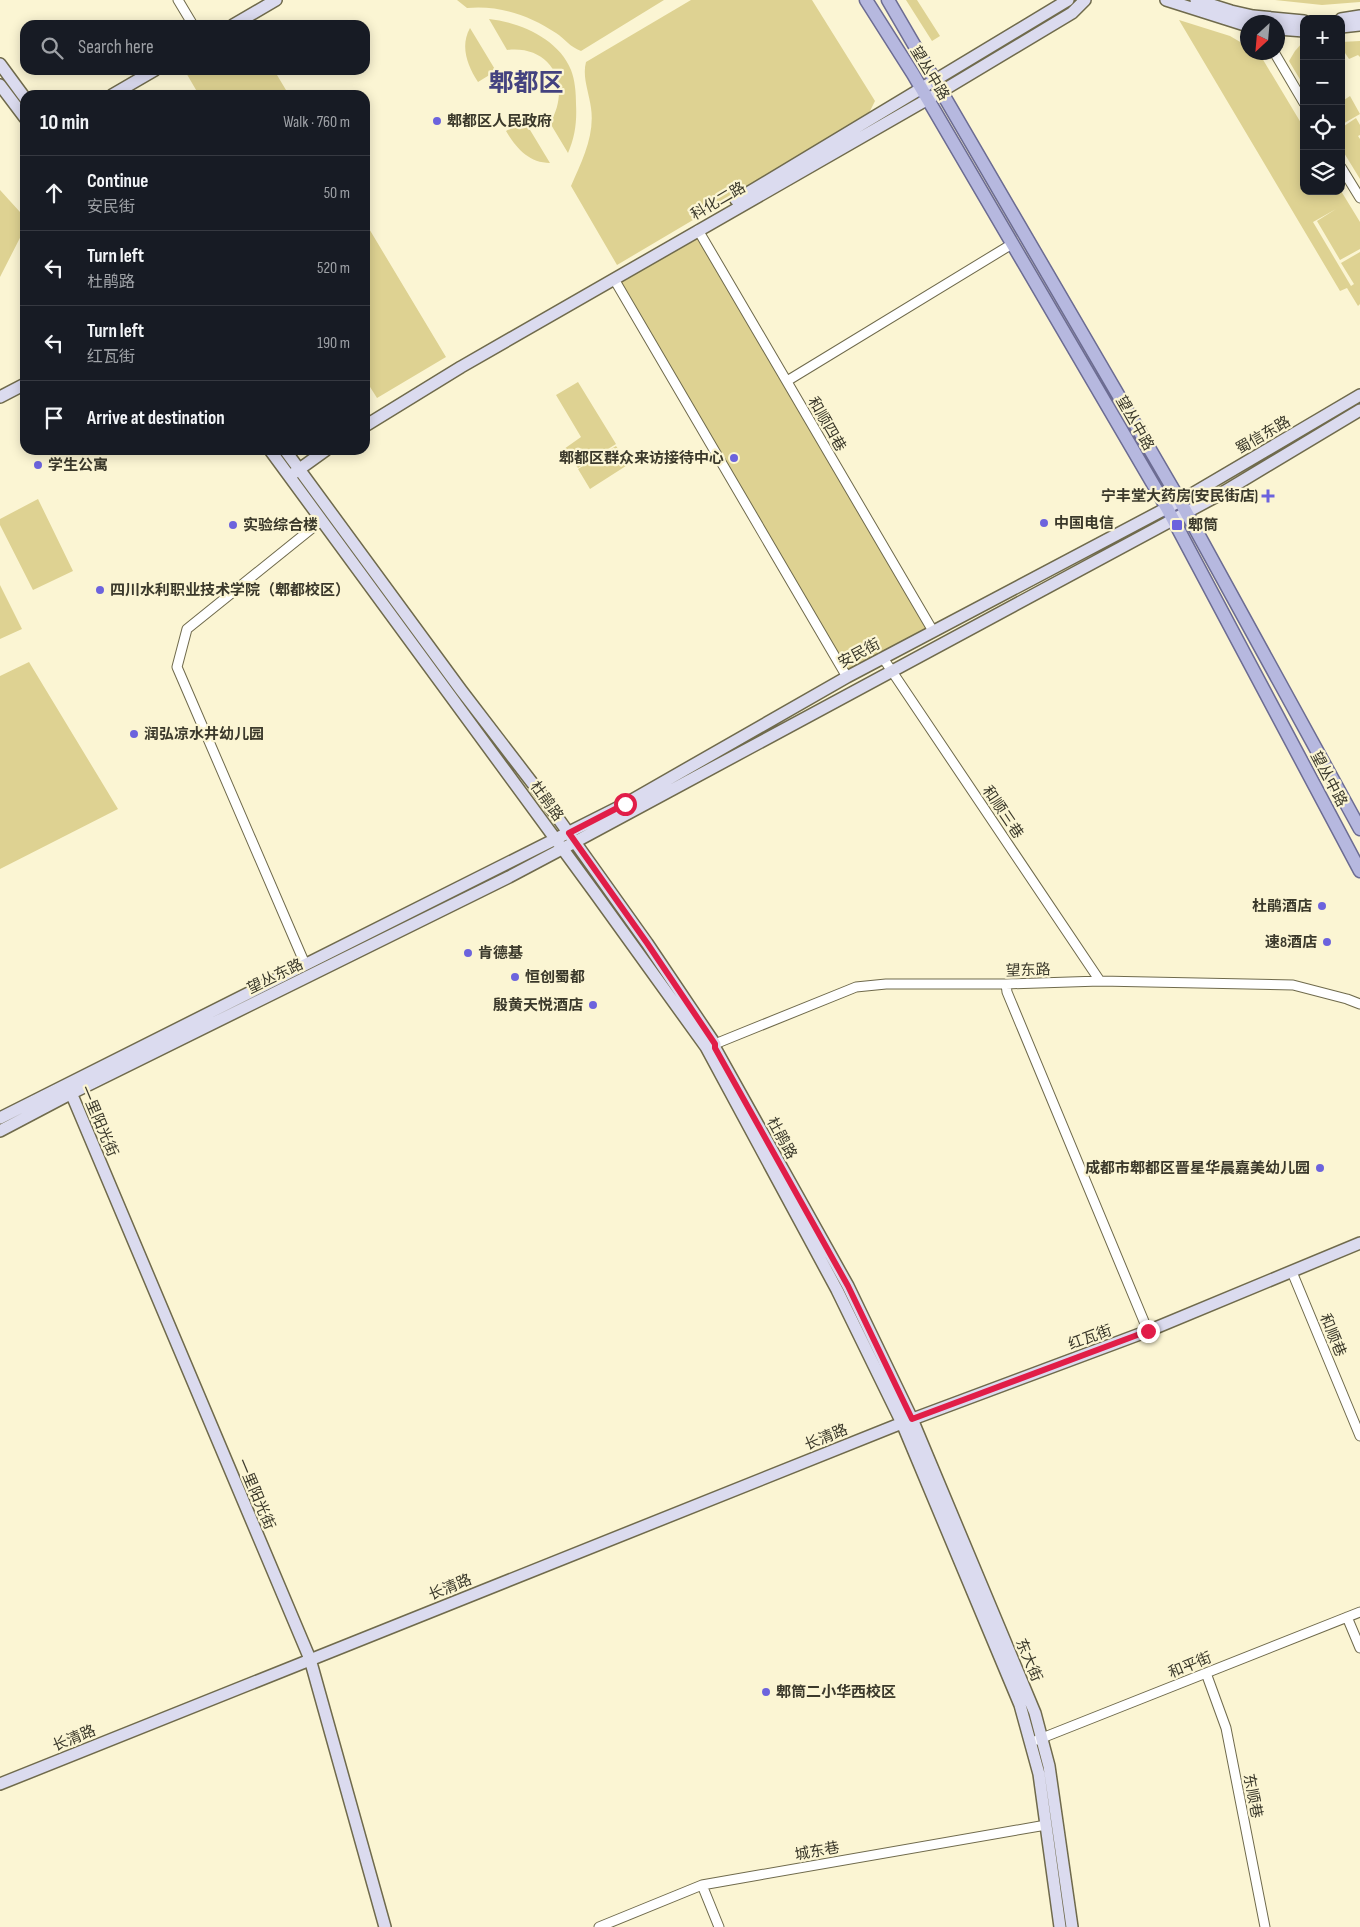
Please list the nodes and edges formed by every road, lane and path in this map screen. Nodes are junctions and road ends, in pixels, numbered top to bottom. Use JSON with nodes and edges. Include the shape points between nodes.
{"nodes":[{"id":1,"x":178,"y":0,"type":"edge"},
{"id":2,"x":276,"y":0,"type":"edge"},
{"id":3,"x":866,"y":0,"type":"edge"},
{"id":4,"x":888,"y":0,"type":"edge"},
{"id":5,"x":1068,"y":0,"type":"edge"},
{"id":6,"x":1084,"y":0,"type":"edge"},
{"id":7,"x":1166,"y":0,"type":"edge"},
{"id":8,"x":1196,"y":0,"type":"edge"},
{"id":9,"x":1360,"y":16,"type":"edge"},
{"id":10,"x":1345,"y":18,"type":"edge"},
{"id":11,"x":190,"y":20,"type":"edge"},
{"id":12,"x":242,"y":20,"type":"edge"},
{"id":13,"x":1300,"y":21,"type":"edge"},
{"id":14,"x":1240,"y":23,"type":"edge"},
{"id":15,"x":1360,"y":26,"type":"edge"},
{"id":16,"x":1345,"y":27,"type":"edge"},
{"id":17,"x":1285,"y":30,"type":"edge"},
{"id":18,"x":1300,"y":31,"type":"edge"},
{"id":19,"x":1279,"y":60,"type":"edge"},
{"id":20,"x":0,"y":64,"type":"edge"},
{"id":21,"x":146,"y":75,"type":"edge"},
{"id":22,"x":0,"y":85,"type":"edge"},
{"id":23,"x":939,"y":86,"type":"junction"},
{"id":24,"x":121,"y":90,"type":"edge"},
{"id":25,"x":20,"y":91,"type":"edge"},
{"id":26,"x":924,"y":94,"type":"junction"},
{"id":27,"x":1300,"y":96,"type":"edge"},
{"id":28,"x":20,"y":111,"type":"edge"},
{"id":29,"x":1345,"y":174,"type":"edge"},
{"id":30,"x":1360,"y":198,"type":"edge"},
{"id":31,"x":698,"y":230,"type":"junction"},
{"id":32,"x":1012,"y":244,"type":"junction"},
{"id":33,"x":614,"y":279,"type":"junction"},
{"id":34,"x":786,"y":381,"type":"junction"},
{"id":35,"x":20,"y":387,"type":"edge"},
{"id":36,"x":1360,"y":395,"type":"edge"},
{"id":37,"x":0,"y":397,"type":"edge"},
{"id":38,"x":1360,"y":410,"type":"edge"},
{"id":39,"x":370,"y":415,"type":"edge"},
{"id":40,"x":370,"y":423,"type":"edge"},
{"id":41,"x":276,"y":455,"type":"edge"},
{"id":42,"x":288,"y":455,"type":"edge"},
{"id":43,"x":309,"y":455,"type":"edge"},
{"id":44,"x":318,"y":455,"type":"edge"},
{"id":45,"x":295,"y":470,"type":"junction"},
{"id":46,"x":1180,"y":501,"type":"junction"},
{"id":47,"x":1167,"y":508,"type":"junction"},
{"id":48,"x":1187,"y":512,"type":"junction"},
{"id":49,"x":1173,"y":520,"type":"junction"},
{"id":50,"x":321,"y":521,"type":"junction"},
{"id":51,"x":932,"y":631,"type":"junction"},
{"id":52,"x":883,"y":658,"type":"junction"},
{"id":53,"x":892,"y":671,"type":"junction"},
{"id":54,"x":847,"y":677,"type":"junction"},
{"id":55,"x":1360,"y":829,"type":"edge"},
{"id":56,"x":572,"y":838,"type":"junction"},
{"id":57,"x":560,"y":844,"type":"junction"},
{"id":58,"x":1360,"y":871,"type":"edge"},
{"id":59,"x":305,"y":964,"type":"junction"},
{"id":60,"x":1100,"y":981,"type":"junction"},
{"id":61,"x":1006,"y":984,"type":"junction"},
{"id":62,"x":1360,"y":1004,"type":"edge"},
{"id":63,"x":711,"y":1045,"type":"junction"},
{"id":64,"x":69,"y":1089,"type":"junction"},
{"id":65,"x":0,"y":1118,"type":"edge"},
{"id":66,"x":0,"y":1131,"type":"edge"},
{"id":67,"x":1360,"y":1242,"type":"edge"},
{"id":68,"x":1292,"y":1272,"type":"junction"},
{"id":69,"x":1148,"y":1331,"type":"junction"},
{"id":70,"x":907,"y":1421,"type":"junction"},
{"id":71,"x":1360,"y":1436,"type":"edge"},
{"id":72,"x":1360,"y":1612,"type":"edge"},
{"id":73,"x":1347,"y":1617,"type":"junction"},
{"id":74,"x":1360,"y":1648,"type":"edge"},
{"id":75,"x":310,"y":1659,"type":"junction"},
{"id":76,"x":1206,"y":1673,"type":"junction"},
{"id":77,"x":1042,"y":1738,"type":"junction"},
{"id":78,"x":1030,"y":1743,"type":"junction"},
{"id":79,"x":0,"y":1784,"type":"edge"},
{"id":80,"x":1046,"y":1825,"type":"junction"},
{"id":81,"x":702,"y":1885,"type":"junction"},
{"id":82,"x":385,"y":1927,"type":"edge"},
{"id":83,"x":599,"y":1927,"type":"edge"},
{"id":84,"x":718,"y":1927,"type":"edge"},
{"id":85,"x":1060,"y":1927,"type":"edge"},
{"id":86,"x":1072,"y":1927,"type":"edge"},
{"id":87,"x":1265,"y":1927,"type":"edge"}],
"edges":[{"from":1,"to":11,"type":"street"},
{"from":2,"to":12,"type":"main road"},
{"from":3,"to":26,"type":"main road","name":"望丛中路"},
{"from":4,"to":23,"type":"main road","name":"望丛中路"},
{"from":5,"to":23,"type":"main road"},
{"from":6,"to":23,"type":"main road","name":"科化二路","via":[[1072,13]]},
{"from":7,"to":14,"type":"main road"},
{"from":8,"to":13,"type":"main road","via":[[1253,16]]},
{"from":9,"to":10,"type":"main road"},
{"from":15,"to":16,"type":"main road"},
{"from":17,"to":18,"type":"main road"},
{"from":19,"to":27,"type":"street"},
{"from":20,"to":25,"type":"main road"},
{"from":21,"to":24,"type":"main road"},
{"from":22,"to":28,"type":"main road"},
{"from":23,"to":26,"type":"main road","name":"科化二路"},
{"from":23,"to":46,"type":"main road","name":"望丛中路"},
{"from":26,"to":31,"type":"main road","name":"科化二路"},
{"from":26,"to":32,"type":"main road","name":"望丛中路"},
{"from":26,"to":39,"type":"main road"},
{"from":29,"to":30,"type":"street"},
{"from":31,"to":33,"type":"main road","name":"科化二路"},
{"from":31,"to":34,"type":"street","name":"和顺四巷"},
{"from":32,"to":34,"type":"street"},
{"from":32,"to":47,"type":"main road","name":"望丛中路"},
{"from":33,"to":40,"type":"main road","name":"科化二路"},
{"from":33,"to":54,"type":"street"},
{"from":34,"to":51,"type":"street","name":"和顺四巷"},
{"from":35,"to":37,"type":"main road"},
{"from":36,"to":46,"type":"main road","name":"蜀信东路"},
{"from":38,"to":48,"type":"main road","name":"蜀信东路"},
{"from":41,"to":45,"type":"main road","name":"杜鹃路"},
{"from":42,"to":45,"type":"main road","name":"杜鹃路"},
{"from":43,"to":45,"type":"main road"},
{"from":44,"to":45,"type":"main road"},
{"from":45,"to":50,"type":"main road","name":"杜鹃路"},
{"from":45,"to":56,"type":"main road","name":"杜鹃路"},
{"from":46,"to":47,"type":"main road","name":"安民街"},
{"from":46,"to":48,"type":"main road","name":"望丛中路"},
{"from":47,"to":49,"type":"main road","name":"望丛中路"},
{"from":47,"to":51,"type":"main road","name":"安民街"},
{"from":48,"to":49,"type":"main road","name":"安民街"},
{"from":48,"to":55,"type":"main road","name":"望丛中路"},
{"from":49,"to":53,"type":"main road","name":"安民街"},
{"from":49,"to":58,"type":"main road","name":"望丛中路"},
{"from":50,"to":57,"type":"main road","name":"杜鹃路"},
{"from":50,"to":59,"type":"street","via":[[187,629],[177,667]]},
{"from":51,"to":52,"type":"main road","name":"安民街"},
{"from":52,"to":53,"type":"street","name":"和顺三巷"},
{"from":52,"to":54,"type":"main road","name":"安民街"},
{"from":53,"to":56,"type":"main road","name":"安民街"},
{"from":53,"to":60,"type":"street","name":"和顺三巷"},
{"from":54,"to":56,"type":"main road","name":"安民街","via":[[625,804]]},
{"from":56,"to":57,"type":"main road","name":"安民街"},
{"from":56,"to":63,"type":"main road","name":"杜鹃路","via":[[647,943]]},
{"from":57,"to":59,"type":"main road","name":"望丛东路"},
{"from":57,"to":63,"type":"main road","name":"杜鹃路"},
{"from":57,"to":64,"type":"main road","name":"望丛东路","via":[[500,881]]},
{"from":59,"to":64,"type":"main road","name":"望丛东路"},
{"from":60,"to":61,"type":"street","name":"望东路"},
{"from":60,"to":62,"type":"street","name":"望东路","via":[[1293,985]]},
{"from":61,"to":63,"type":"street","name":"望东路","via":[[856,987]]},
{"from":61,"to":69,"type":"street"},
{"from":63,"to":70,"type":"main road","name":"杜鹃路"},
{"from":64,"to":65,"type":"main road","name":"望丛东路"},
{"from":64,"to":66,"type":"main road","name":"望丛东路"},
{"from":64,"to":75,"type":"main road","name":"一里阳光街"},
{"from":67,"to":68,"type":"main road","name":"红瓦街"},
{"from":68,"to":69,"type":"main road","name":"红瓦街"},
{"from":68,"to":71,"type":"street","name":"和顺巷"},
{"from":69,"to":70,"type":"main road","name":"红瓦街"},
{"from":70,"to":75,"type":"main road","name":"长清路"},
{"from":70,"to":77,"type":"main road","name":"东大街","via":[[1035,1713]]},
{"from":70,"to":78,"type":"main road","name":"东大街","via":[[1020,1704]]},
{"from":72,"to":73,"type":"street","name":"和平街"},
{"from":73,"to":74,"type":"street"},
{"from":73,"to":76,"type":"street","name":"和平街"},
{"from":75,"to":79,"type":"main road","name":"长清路"},
{"from":75,"to":82,"type":"main road","name":"一里阳光街"},
{"from":76,"to":77,"type":"street","name":"和平街"},
{"from":76,"to":87,"type":"street","name":"东顺巷","via":[[1226,1728]]},
{"from":77,"to":78,"type":"street","name":"和平街"},
{"from":77,"to":86,"type":"main road","name":"东大街","via":[[1049,1766]]},
{"from":78,"to":80,"type":"main road","name":"东大街","via":[[1039,1774]]},
{"from":80,"to":81,"type":"street","name":"城东巷"},
{"from":80,"to":85,"type":"main road","name":"东大街"},
{"from":81,"to":83,"type":"street","name":"城东巷"},
{"from":81,"to":84,"type":"street"}]}
